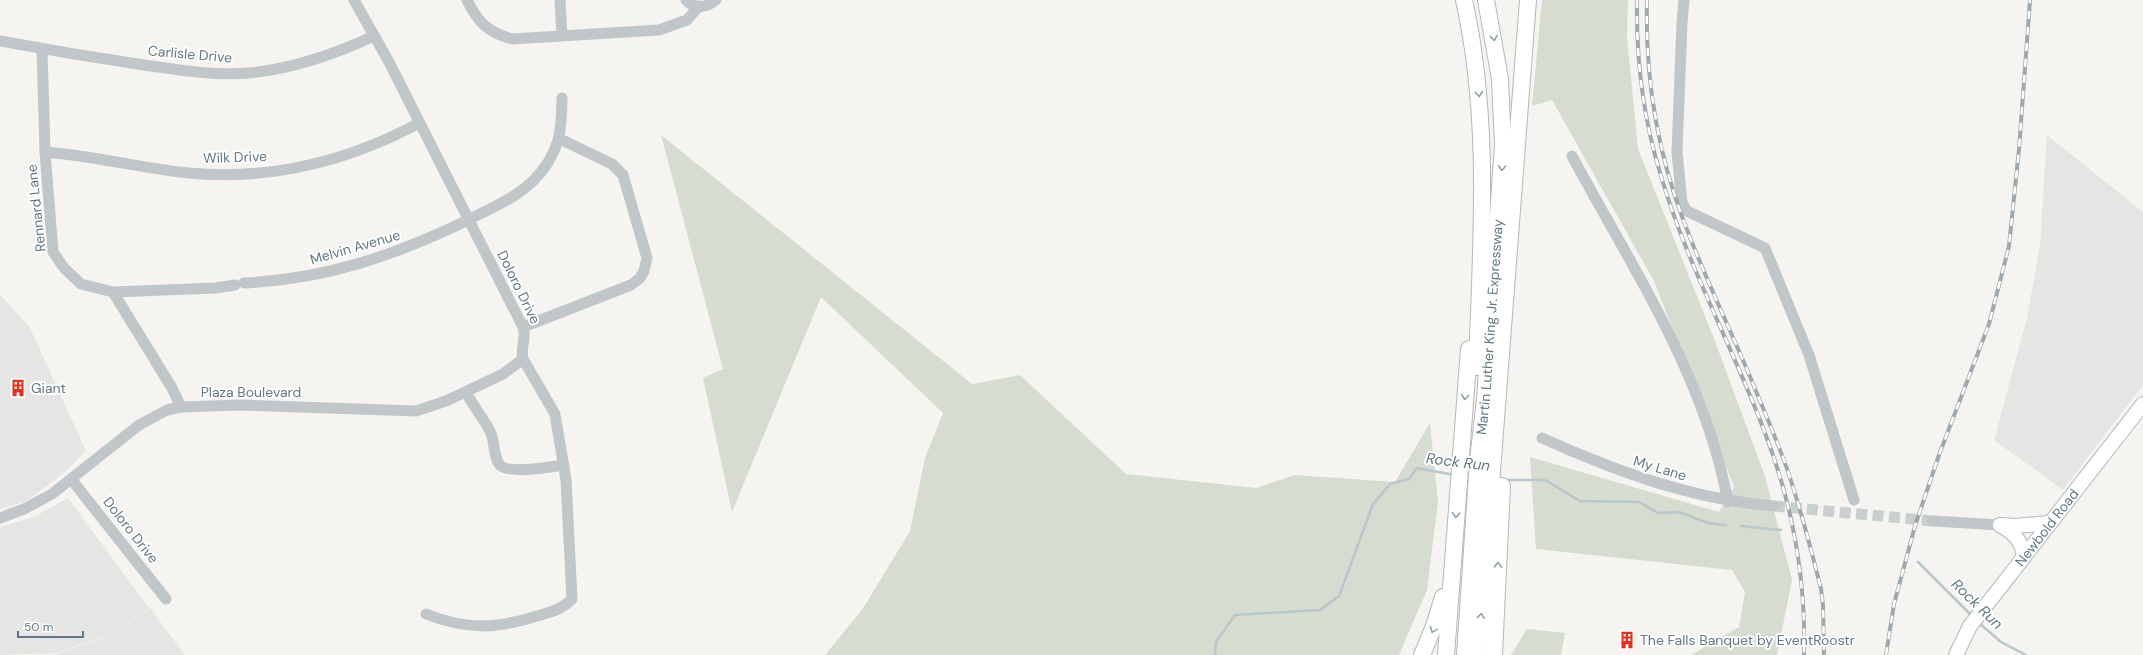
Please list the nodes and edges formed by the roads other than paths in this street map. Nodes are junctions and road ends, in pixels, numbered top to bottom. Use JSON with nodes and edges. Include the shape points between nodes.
{"nodes":[{"id":1,"x":354,"y":0,"type":"edge"},
{"id":2,"x":467,"y":0,"type":"edge"},
{"id":3,"x":560,"y":0,"type":"edge"},
{"id":4,"x":686,"y":0,"type":"edge"},
{"id":5,"x":716,"y":0,"type":"edge"},
{"id":6,"x":1464,"y":0,"type":"edge"},
{"id":7,"x":1486,"y":0,"type":"edge"},
{"id":8,"x":1518,"y":0,"type":"edge"},
{"id":9,"x":1528,"y":0,"type":"edge"},
{"id":10,"x":1537,"y":0,"type":"edge"},
{"id":11,"x":1684,"y":0,"type":"edge"},
{"id":12,"x":699,"y":6,"type":"junction"},
{"id":13,"x":374,"y":36,"type":"junction"},
{"id":14,"x":562,"y":36,"type":"junction"},
{"id":15,"x":0,"y":41,"type":"edge"},
{"id":16,"x":42,"y":49,"type":"junction"},
{"id":17,"x":1522,"y":72,"type":"junction"},
{"id":18,"x":562,"y":98,"type":"dead end"},
{"id":19,"x":419,"y":123,"type":"junction"},
{"id":20,"x":560,"y":139,"type":"junction"},
{"id":21,"x":45,"y":152,"type":"junction"},
{"id":22,"x":1572,"y":156,"type":"dead end"},
{"id":23,"x":468,"y":220,"type":"junction"},
{"id":24,"x":113,"y":292,"type":"junction"},
{"id":25,"x":523,"y":327,"type":"junction"},
{"id":26,"x":523,"y":359,"type":"junction"},
{"id":27,"x":466,"y":392,"type":"junction"},
{"id":28,"x":2143,"y":404,"type":"edge"},
{"id":29,"x":181,"y":407,"type":"junction"},
{"id":30,"x":1542,"y":438,"type":"dead end"},
{"id":31,"x":1481,"y":461,"type":"junction"},
{"id":32,"x":564,"y":466,"type":"junction"},
{"id":33,"x":71,"y":479,"type":"junction"},
{"id":34,"x":1483,"y":498,"type":"junction"},
{"id":35,"x":1854,"y":500,"type":"dead end"},
{"id":36,"x":1728,"y":502,"type":"junction"},
{"id":37,"x":1774,"y":506,"type":"tunnel mouth"},
{"id":38,"x":0,"y":518,"type":"edge"},
{"id":39,"x":1934,"y":521,"type":"tunnel mouth"},
{"id":40,"x":2050,"y":523,"type":"junction"},
{"id":41,"x":2000,"y":525,"type":"junction"},
{"id":42,"x":1454,"y":538,"type":"junction"},
{"id":43,"x":2024,"y":558,"type":"junction"},
{"id":44,"x":166,"y":599,"type":"dead end"},
{"id":45,"x":426,"y":614,"type":"dead end"},
{"id":46,"x":1422,"y":655,"type":"edge"},
{"id":47,"x":1446,"y":655,"type":"edge"},
{"id":48,"x":1465,"y":655,"type":"edge"},
{"id":49,"x":1478,"y":655,"type":"edge"},
{"id":50,"x":1495,"y":655,"type":"edge"},
{"id":51,"x":1956,"y":655,"type":"edge"}],
"edges":[{"from":1,"to":13,"type":"street","name":"Doloro Drive"},
{"from":2,"to":14,"type":"street","via":[[475,16],[497,35],[512,39]]},
{"from":3,"to":14,"type":"street"},
{"from":4,"to":12,"type":"street","via":[[694,6]]},
{"from":5,"to":12,"type":"street","via":[[708,5]]},
{"from":6,"to":31,"type":"highway","one_way":true,"via":[[1479,90],[1482,155],[1476,401]]},
{"from":7,"to":31,"type":"highway","name":"Martin Luther King Jr. Expressway","one_way":true,"via":[[1500,79],[1503,145]]},
{"from":8,"to":17,"type":"highway"},
{"from":9,"to":17,"type":"highway","name":"Martin Luther King Jr. Expressway"},
{"from":10,"to":31,"type":"highway"},
{"from":11,"to":35,"type":"street","via":[[1677,152],[1682,203],[1687,211],[1766,248],[1809,355]]},
{"from":12,"to":14,"type":"street","via":[[686,20],[659,30]]},
{"from":13,"to":16,"type":"street","name":"Carlisle Drive","via":[[292,66],[249,73],[197,72]]},
{"from":13,"to":19,"type":"street","name":"Doloro Drive"},
{"from":15,"to":16,"type":"street","name":"Carlisle Drive"},
{"from":16,"to":21,"type":"street","name":"Rennard Lane"},
{"from":17,"to":31,"type":"highway","name":"Martin Luther King Jr. Expressway","via":[[1507,299]]},
{"from":18,"to":20,"type":"street"},
{"from":19,"to":21,"type":"street","name":"Wilk Drive","via":[[378,144],[334,159],[276,171],[252,173],[191,173],[103,158]]},
{"from":19,"to":23,"type":"street","name":"Doloro Drive"},
{"from":20,"to":23,"type":"street","name":"Melvin Avenue","via":[[546,166],[526,188]]},
{"from":20,"to":25,"type":"street","via":[[612,164],[623,175],[647,263],[640,278],[630,285]]},
{"from":21,"to":24,"type":"street","name":"Rennard Lane","via":[[53,252],[64,268],[81,284]]},
{"from":22,"to":36,"type":"street","via":[[1648,290],[1680,355],[1711,439]]},
{"from":23,"to":24,"type":"street","name":"Melvin Avenue","via":[[434,237],[362,264],[286,280],[216,288]]},
{"from":23,"to":25,"type":"street","name":"Doloro Drive"},
{"from":24,"to":29,"type":"street"},
{"from":25,"to":26,"type":"street","name":"Doloro Drive"},
{"from":26,"to":27,"type":"street","name":"Plaza Boulevard","via":[[503,374]]},
{"from":26,"to":32,"type":"street","via":[[555,414]]},
{"from":27,"to":29,"type":"street","name":"Plaza Boulevard","via":[[416,411],[240,406]]},
{"from":27,"to":32,"type":"street","via":[[490,431],[498,463],[504,468],[512,470]]},
{"from":28,"to":40,"type":"main road","name":"Newbold Road"},
{"from":29,"to":33,"type":"street","name":"Plaza Boulevard","via":[[152,417],[139,425]]},
{"from":30,"to":36,"type":"street","name":"My Lane","via":[[1643,480]]},
{"from":31,"to":34,"type":"highway"},
{"from":31,"to":34,"type":"highway","via":[[1470,470]]},
{"from":31,"to":42,"type":"highway","one_way":true,"via":[[1457,492]]},
{"from":32,"to":45,"type":"street","via":[[572,598],[562,609],[498,626],[449,622]]},
{"from":33,"to":38,"type":"street","name":"Plaza Boulevard","via":[[38,503]]},
{"from":33,"to":44,"type":"street","name":"Doloro Drive"},
{"from":34,"to":48,"type":"highway"},
{"from":49,"to":34,"type":"highway","one_way":true},
{"from":50,"to":34,"type":"highway","one_way":true,"via":[[1496,632]]},
{"from":36,"to":37,"type":"street","name":"My Lane"},
{"from":39,"to":41,"type":"street"},
{"from":40,"to":41,"type":"main road"},
{"from":40,"to":43,"type":"main road","name":"Newbold Road"},
{"from":41,"to":43,"type":"main road","via":[[2018,537]]},
{"from":42,"to":46,"type":"highway","one_way":true,"via":[[1439,613]]},
{"from":42,"to":47,"type":"highway"},
{"from":43,"to":51,"type":"main road","name":"Newbold Road","via":[[1970,626]]}]}
